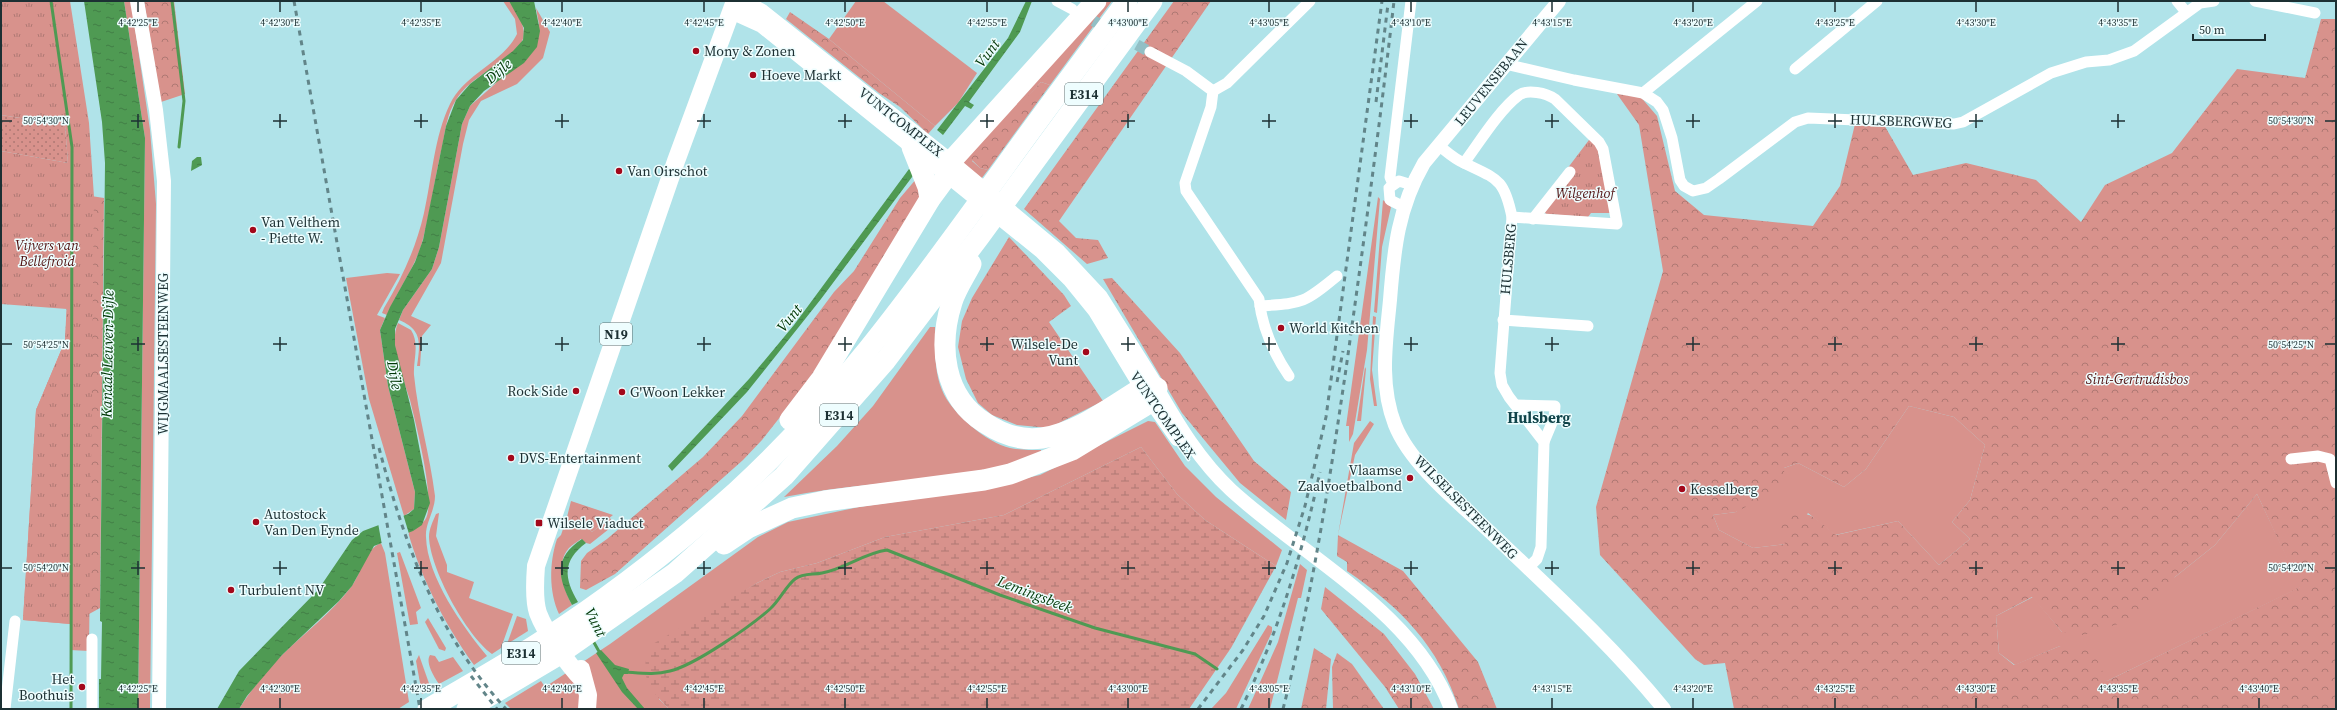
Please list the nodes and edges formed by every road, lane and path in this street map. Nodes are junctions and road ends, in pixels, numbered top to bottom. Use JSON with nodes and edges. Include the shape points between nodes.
{"nodes":[{"id":1,"x":137,"y":1,"type":"edge"},
{"id":2,"x":1057,"y":1,"type":"edge"},
{"id":3,"x":1096,"y":1,"type":"edge"},
{"id":4,"x":1127,"y":1,"type":"edge"},
{"id":5,"x":1152,"y":1,"type":"edge"},
{"id":6,"x":1310,"y":1,"type":"edge"},
{"id":7,"x":1411,"y":1,"type":"edge"},
{"id":8,"x":1559,"y":1,"type":"edge"},
{"id":9,"x":1757,"y":1,"type":"edge"},
{"id":10,"x":1875,"y":1,"type":"edge"},
{"id":11,"x":2178,"y":1,"type":"edge"},
{"id":12,"x":2214,"y":1,"type":"edge"},
{"id":13,"x":2255,"y":1,"type":"edge"},
{"id":14,"x":737,"y":4,"type":"edge"},
{"id":15,"x":1072,"y":9,"type":"tunnel mouth"},
{"id":16,"x":2186,"y":12,"type":"junction"},
{"id":17,"x":2315,"y":13,"type":"dead end"},
{"id":18,"x":1150,"y":52,"type":"tunnel mouth"},
{"id":19,"x":1504,"y":64,"type":"junction"},
{"id":20,"x":1795,"y":69,"type":"dead end"},
{"id":21,"x":1214,"y":91,"type":"junction"},
{"id":22,"x":1643,"y":93,"type":"junction"},
{"id":23,"x":1438,"y":145,"type":"junction"},
{"id":24,"x":912,"y":147,"type":"junction"},
{"id":25,"x":1424,"y":163,"type":"joint"},
{"id":26,"x":1464,"y":163,"type":"junction"},
{"id":27,"x":1570,"y":172,"type":"dead end"},
{"id":28,"x":945,"y":181,"type":"junction"},
{"id":29,"x":1393,"y":184,"type":"junction"},
{"id":30,"x":1412,"y":185,"type":"junction"},
{"id":31,"x":1404,"y":207,"type":"junction"},
{"id":32,"x":1512,"y":217,"type":"junction"},
{"id":33,"x":1533,"y":219,"type":"junction"},
{"id":34,"x":980,"y":236,"type":"junction"},
{"id":35,"x":1337,"y":276,"type":"dead end"},
{"id":36,"x":1260,"y":306,"type":"junction"},
{"id":37,"x":1503,"y":320,"type":"junction"},
{"id":38,"x":1588,"y":326,"type":"dead end"},
{"id":39,"x":1289,"y":376,"type":"dead end"},
{"id":40,"x":1150,"y":392,"type":"junction"},
{"id":41,"x":1516,"y":405,"type":"junction"},
{"id":42,"x":1544,"y":442,"type":"junction"},
{"id":43,"x":2290,"y":459,"type":"dead end"},
{"id":44,"x":2336,"y":483,"type":"edge"},
{"id":45,"x":738,"y":490,"type":"junction"},
{"id":46,"x":1528,"y":568,"type":"junction"},
{"id":47,"x":675,"y":573,"type":"junction"},
{"id":48,"x":1336,"y":579,"type":"junction"},
{"id":49,"x":619,"y":600,"type":"junction"},
{"id":50,"x":15,"y":621,"type":"dead end"},
{"id":51,"x":92,"y":639,"type":"dead end"},
{"id":52,"x":5,"y":709,"type":"edge"},
{"id":53,"x":92,"y":709,"type":"edge"},
{"id":54,"x":158,"y":709,"type":"edge"},
{"id":55,"x":428,"y":709,"type":"edge"},
{"id":56,"x":467,"y":709,"type":"edge"},
{"id":57,"x":587,"y":709,"type":"edge"},
{"id":58,"x":1443,"y":709,"type":"edge"},
{"id":59,"x":1451,"y":709,"type":"edge"},
{"id":60,"x":1664,"y":709,"type":"edge"}],
"edges":[{"from":1,"to":54,"type":"street","name":"WIJGMAALSESTEENWEG","via":[[156,110],[164,181]]},
{"from":2,"to":15,"type":"street"},
{"from":3,"to":28,"type":"highway"},
{"from":4,"to":45,"type":"highway","number":"E314","via":[[867,350],[814,413]]},
{"from":5,"to":34,"type":"highway","number":"E314"},
{"from":6,"to":21,"type":"street","via":[[1227,83]]},
{"from":7,"to":29,"type":"street","via":[[1390,177]]},
{"from":8,"to":19,"type":"street","name":"LEUVENSEBAAN"},
{"from":9,"to":22,"type":"street"},
{"from":10,"to":20,"type":"street"},
{"from":11,"to":16,"type":"street"},
{"from":12,"to":16,"type":"street","name":"HULSBERGWEG","via":[[2200,3]]},
{"from":13,"to":17,"type":"street"},
{"from":14,"to":24,"type":"main road","name":"VUNTCOMPLEX"},
{"from":14,"to":28,"type":"main road","name":"VUNTCOMPLEX","via":[[762,12]]},
{"from":14,"to":57,"type":"main road","number":"N19","via":[[676,161],[538,558],[534,582],[537,599],[546,608],[580,666],[588,695]]},
{"from":16,"to":22,"type":"street","name":"HULSBERGWEG","via":[[2134,51],[2109,60],[2086,62],[2051,73],[1963,122],[1954,124],[1808,118],[1795,122],[1706,188],[1693,192],[1680,180],[1672,138],[1663,110],[1657,102]]},
{"from":18,"to":21,"type":"street","via":[[1186,71]]},
{"from":19,"to":22,"type":"street","name":"HULSBERGWEG"},
{"from":19,"to":23,"type":"street","name":"LEUVENSEBAAN"},
{"from":21,"to":36,"type":"street","via":[[1185,183],[1186,191],[1259,299]]},
{"from":23,"to":25,"type":"street","name":"LEUVENSEBAAN"},
{"from":23,"to":26,"type":"street","name":"HULSBERG"},
{"from":24,"to":28,"type":"main road","name":"VUNTCOMPLEX"},
{"from":24,"to":28,"type":"highway","via":[[928,187]]},
{"from":25,"to":30,"type":"street","name":"WILSELSESTEENWEG"},
{"from":26,"to":32,"type":"street","name":"HULSBERG","via":[[1483,170],[1496,179],[1504,188]]},
{"from":26,"to":33,"type":"street","via":[[1501,114],[1520,94],[1533,92],[1555,98],[1603,149],[1617,224]]},
{"from":27,"to":33,"type":"street"},
{"from":28,"to":40,"type":"main road","name":"VUNTCOMPLEX","via":[[1042,251],[1070,279],[1096,311]]},
{"from":28,"to":40,"type":"main road","name":"VUNTCOMPLEX","via":[[981,187],[1058,252],[1087,281],[1113,316]]},
{"from":28,"to":45,"type":"highway","via":[[822,378],[780,432],[754,459]]},
{"from":29,"to":30,"type":"street","via":[[1404,181]]},
{"from":29,"to":31,"type":"street","via":[[1388,192],[1390,200]]},
{"from":30,"to":31,"type":"street","name":"WILSELSESTEENWEG"},
{"from":31,"to":46,"type":"street","name":"WILSELSESTEENWEG","via":[[1394,250],[1385,352],[1386,390],[1395,426],[1412,454],[1432,476]]},
{"from":32,"to":33,"type":"street"},
{"from":32,"to":37,"type":"street","name":"HULSBERG"},
{"from":34,"to":40,"type":"highway","via":[[973,261],[952,300],[945,331],[944,359],[958,399],[975,417],[1015,438],[1041,438],[1064,434]]},
{"from":34,"to":47,"type":"highway","number":"E314","via":[[886,360],[832,424],[784,476]]},
{"from":35,"to":36,"type":"street","via":[[1303,302]]},
{"from":36,"to":39,"type":"street","via":[[1275,353]]},
{"from":37,"to":38,"type":"street"},
{"from":37,"to":41,"type":"street","name":"HULSBERG","via":[[1500,373],[1502,385]]},
{"from":40,"to":47,"type":"highway","via":[[1072,450],[1037,465],[984,480],[826,501],[792,508],[748,528],[699,562]]},
{"from":40,"to":48,"type":"street","name":"VUNTCOMPLEX","via":[[1209,467],[1279,534]]},
{"from":41,"to":42,"type":"street","name":"HULSBERG"},
{"from":41,"to":42,"type":"street","via":[[1555,406],[1554,418]]},
{"from":42,"to":46,"type":"street","via":[[1541,547],[1537,559]]},
{"from":43,"to":44,"type":"street","via":[[2318,456],[2330,459]]},
{"from":45,"to":49,"type":"highway","number":"E314","via":[[660,557]]},
{"from":46,"to":60,"type":"street","name":"WILSELSESTEENWEG"},
{"from":47,"to":49,"type":"highway","number":"E314"},
{"from":48,"to":58,"type":"street","name":"VUNTCOMPLEX","via":[[1406,644],[1433,686]]},
{"from":48,"to":59,"type":"street","name":"VUNTCOMPLEX","via":[[1389,619],[1411,640],[1433,671]]},
{"from":49,"to":55,"type":"highway","number":"E314","via":[[544,639]]},
{"from":49,"to":56,"type":"highway","number":"E314","via":[[555,657]]},
{"from":50,"to":52,"type":"street"},
{"from":51,"to":53,"type":"street"}]}
